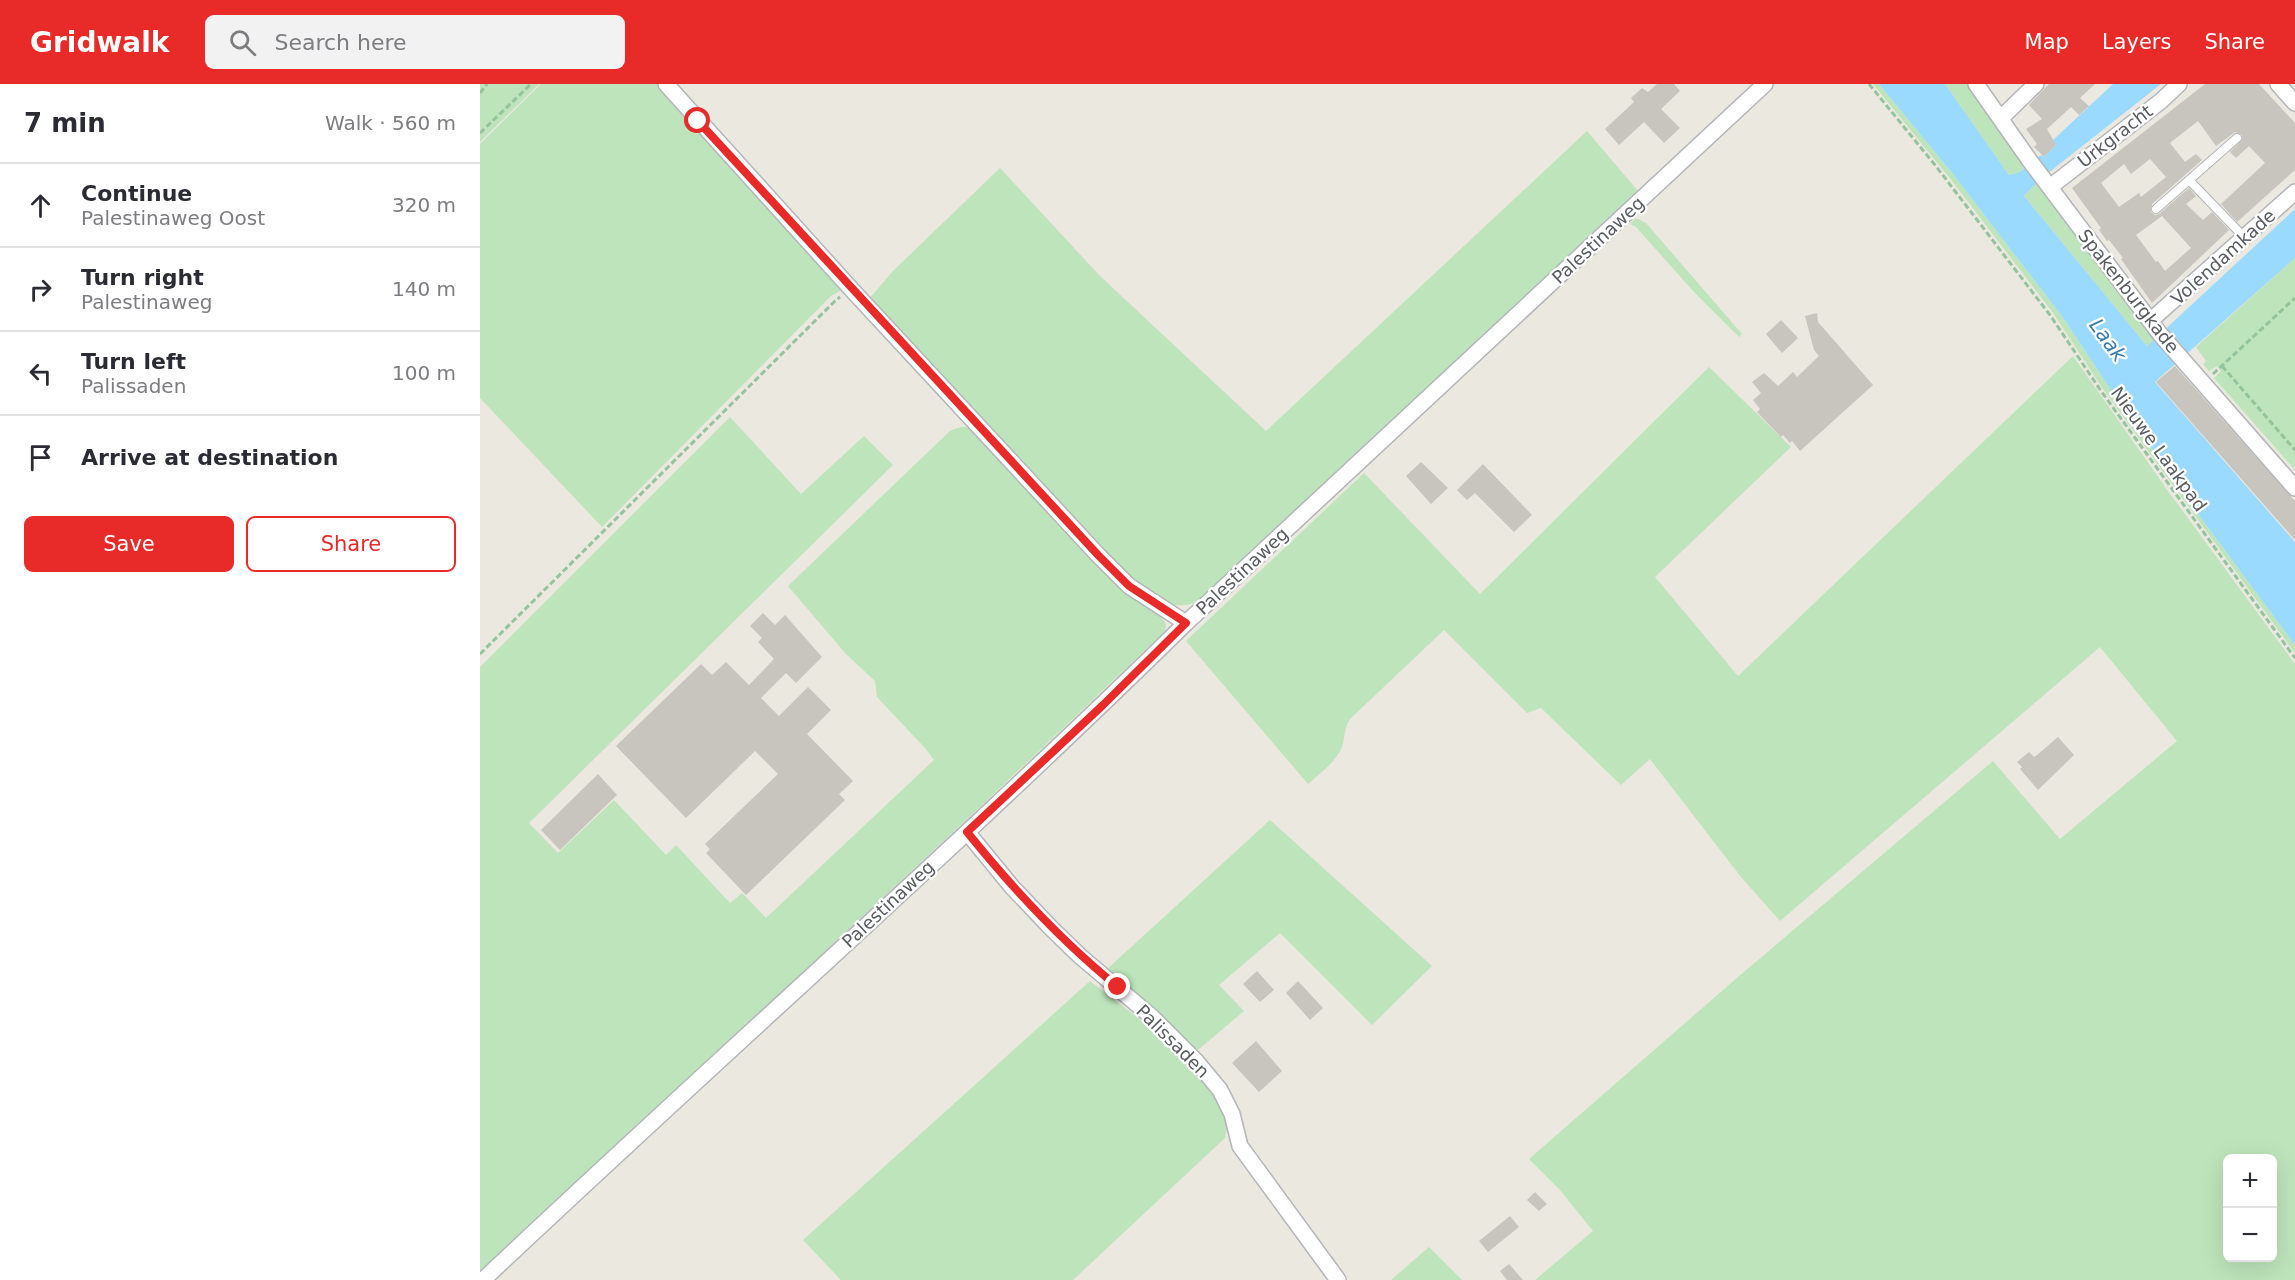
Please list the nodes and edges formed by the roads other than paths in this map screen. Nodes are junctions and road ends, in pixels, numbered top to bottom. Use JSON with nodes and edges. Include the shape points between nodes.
{"nodes":[{"id":1,"x":666,"y":84,"type":"edge"},
{"id":2,"x":1765,"y":84,"type":"edge"},
{"id":3,"x":1976,"y":84,"type":"edge"},
{"id":4,"x":2036,"y":84,"type":"edge"},
{"id":5,"x":2179,"y":84,"type":"edge"},
{"id":6,"x":2278,"y":84,"type":"edge"},
{"id":7,"x":2295,"y":103,"type":"edge"},
{"id":8,"x":2001,"y":118,"type":"junction"},
{"id":9,"x":2238,"y":138,"type":"dead end"},
{"id":10,"x":2189,"y":180,"type":"junction"},
{"id":11,"x":2050,"y":187,"type":"junction"},
{"id":12,"x":2295,"y":192,"type":"edge"},
{"id":13,"x":2156,"y":209,"type":"dead end"},
{"id":14,"x":2244,"y":237,"type":"junction"},
{"id":15,"x":2155,"y":328,"type":"junction"},
{"id":16,"x":2295,"y":488,"type":"edge"},
{"id":17,"x":1186,"y":623,"type":"junction"},
{"id":18,"x":967,"y":832,"type":"junction"},
{"id":19,"x":483,"y":1280,"type":"edge"},
{"id":20,"x":1338,"y":1280,"type":"edge"}],
"edges":[{"from":1,"to":17,"type":"street","via":[[1113,570],[1129,586]]},
{"from":2,"to":17,"type":"street","name":"Palestinaweg"},
{"from":3,"to":8,"type":"street","name":"Spakenburgkade"},
{"from":4,"to":8,"type":"street"},
{"from":5,"to":11,"type":"street","name":"Urkgracht"},
{"from":6,"to":7,"type":"street"},
{"from":8,"to":11,"type":"street","name":"Spakenburgkade"},
{"from":9,"to":10,"type":"lane"},
{"from":10,"to":13,"type":"lane"},
{"from":10,"to":14,"type":"lane"},
{"from":11,"to":15,"type":"street","name":"Spakenburgkade"},
{"from":12,"to":14,"type":"street","name":"Volendamkade"},
{"from":14,"to":15,"type":"street","name":"Volendamkade"},
{"from":15,"to":16,"type":"street","name":"Spakenburgkade"},
{"from":17,"to":18,"type":"street","name":"Palestinaweg"},
{"from":18,"to":19,"type":"street","name":"Palestinaweg"},
{"from":18,"to":20,"type":"street","name":"Palissaden","via":[[1051,928],[1196,1061],[1220,1090],[1233,1114],[1240,1146]]}]}
